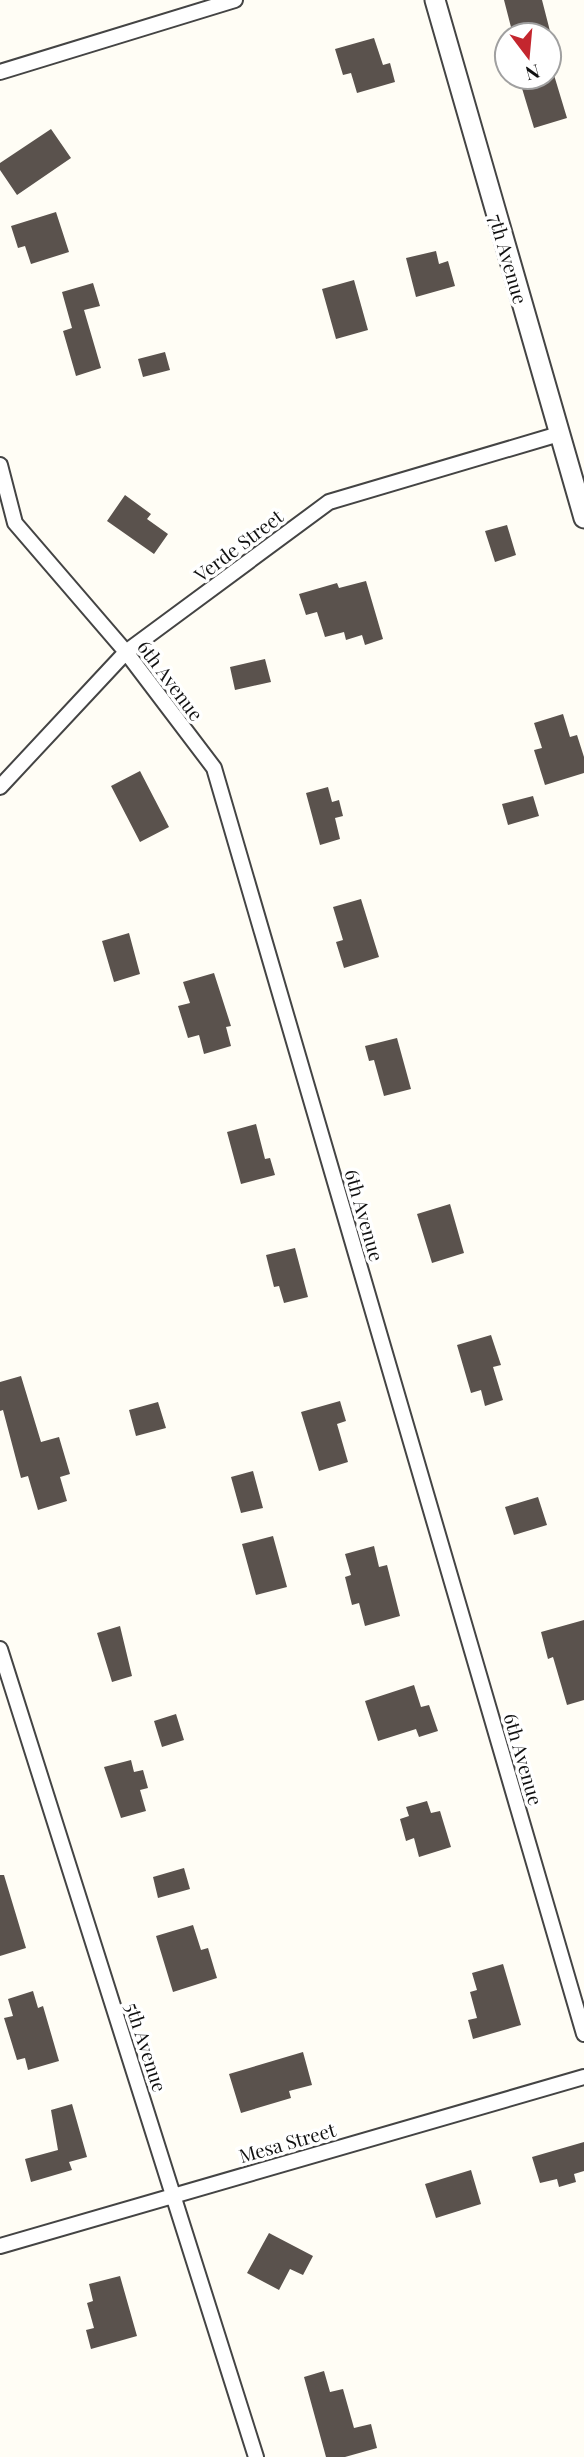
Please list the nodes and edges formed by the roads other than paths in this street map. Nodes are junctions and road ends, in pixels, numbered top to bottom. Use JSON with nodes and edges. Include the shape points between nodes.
{"nodes":[{"id":1,"x":235,"y":0,"type":"edge"},
{"id":2,"x":435,"y":0,"type":"edge"},
{"id":3,"x":0,"y":72,"type":"edge"},
{"id":4,"x":559,"y":434,"type":"junction"},
{"id":5,"x":0,"y":465,"type":"edge"},
{"id":6,"x":584,"y":518,"type":"edge"},
{"id":7,"x":126,"y":652,"type":"junction"},
{"id":8,"x":0,"y":787,"type":"edge"},
{"id":9,"x":0,"y":1649,"type":"edge"},
{"id":10,"x":584,"y":2034,"type":"edge"},
{"id":11,"x":584,"y":2077,"type":"edge"},
{"id":12,"x":174,"y":2194,"type":"junction"},
{"id":13,"x":0,"y":2246,"type":"edge"},
{"id":14,"x":256,"y":2457,"type":"edge"}],
"edges":[{"from":1,"to":3,"type":"street"},
{"from":2,"to":4,"type":"street","name":"7th Avenue"},
{"from":4,"to":6,"type":"street","name":"7th Avenue"},
{"from":4,"to":7,"type":"street","name":"Verde Street","via":[[329,502]]},
{"from":5,"to":7,"type":"street","name":"6th Avenue","via":[[15,523]]},
{"from":7,"to":8,"type":"street","name":"Verde Street"},
{"from":7,"to":10,"type":"street","name":"6th Avenue","via":[[214,768]]},
{"from":9,"to":12,"type":"street","name":"5th Avenue"},
{"from":11,"to":12,"type":"street","name":"Mesa Street"},
{"from":12,"to":13,"type":"street","name":"Mesa Street"},
{"from":12,"to":14,"type":"street","name":"5th Avenue"}]}
